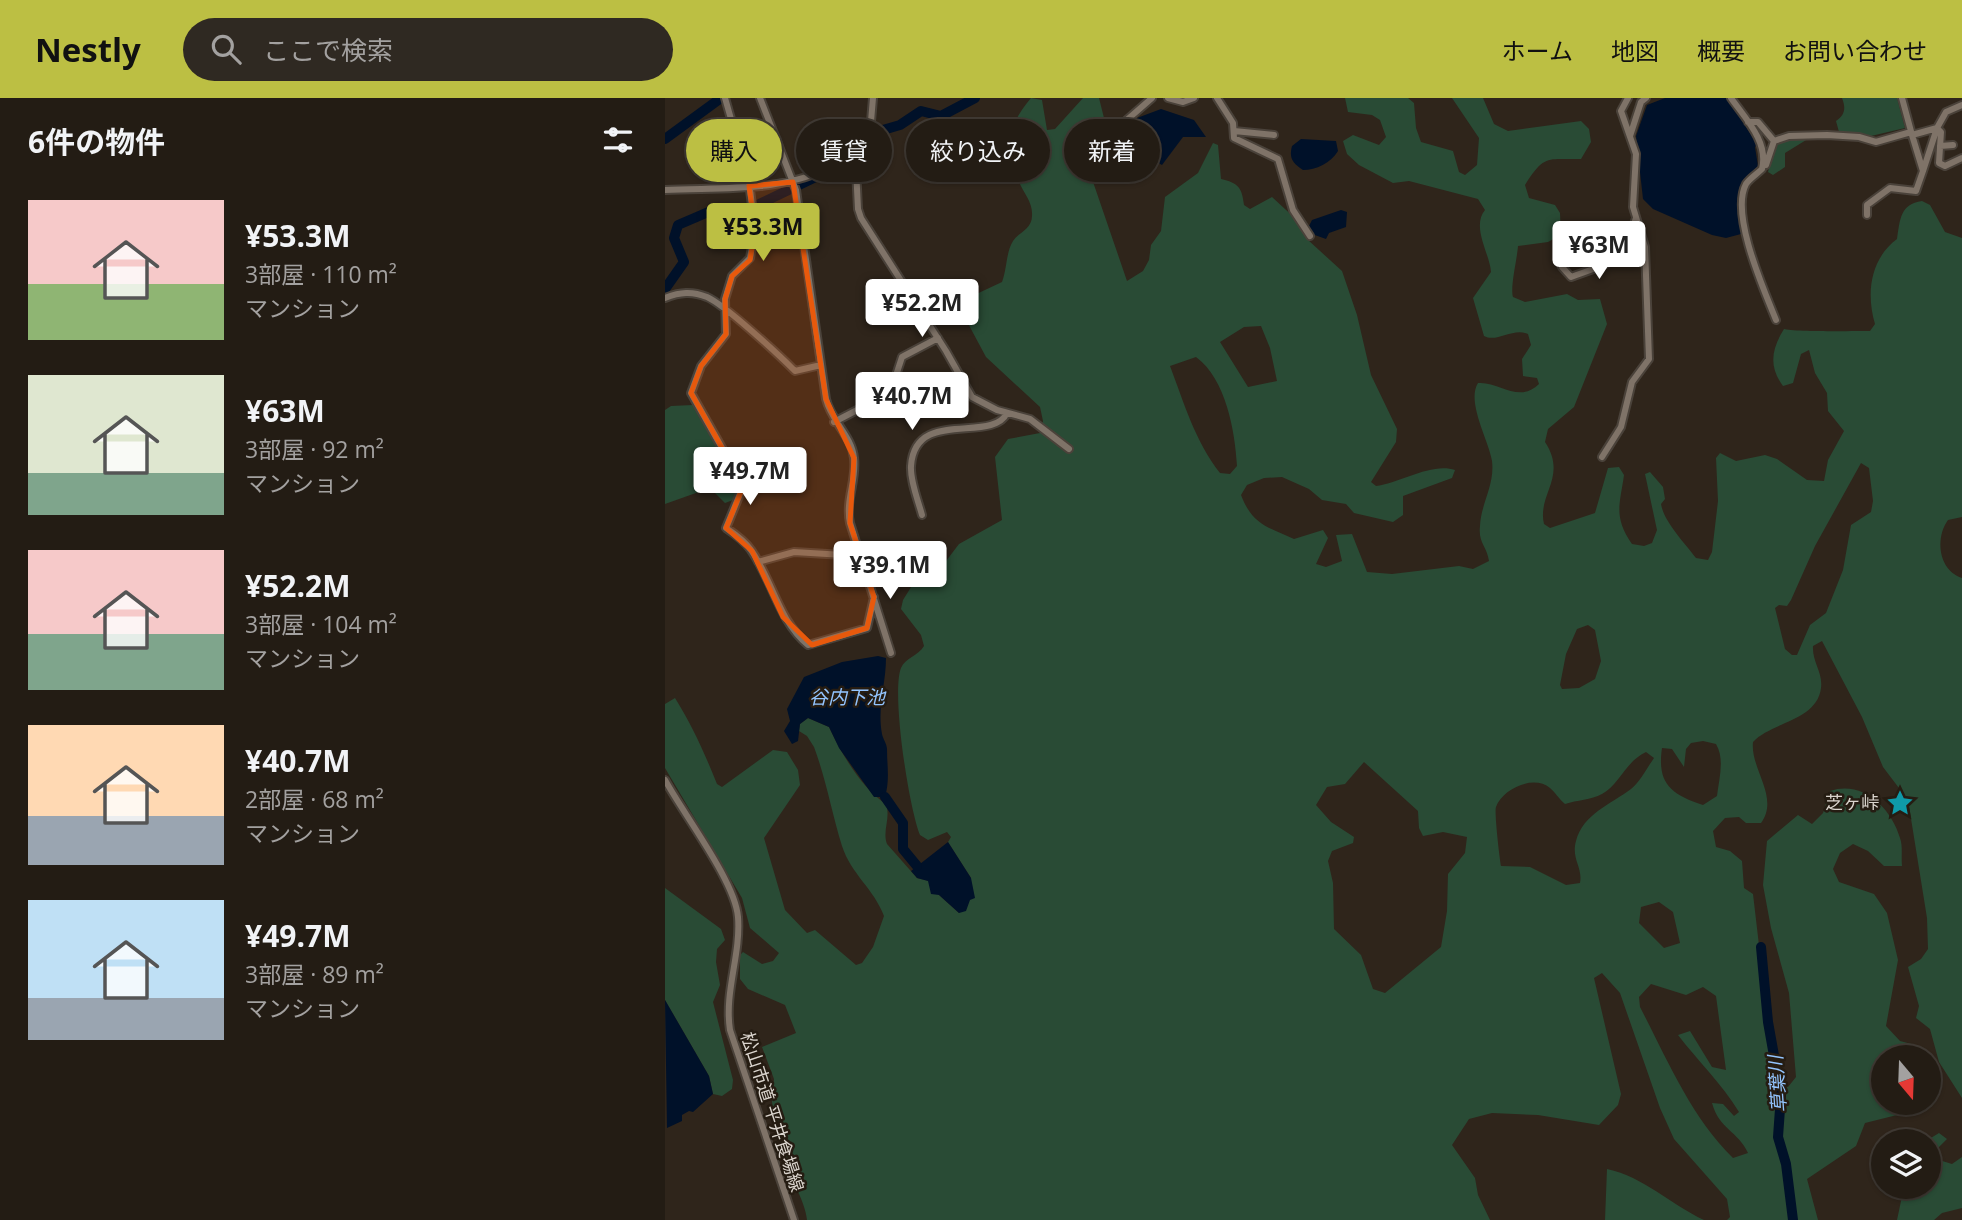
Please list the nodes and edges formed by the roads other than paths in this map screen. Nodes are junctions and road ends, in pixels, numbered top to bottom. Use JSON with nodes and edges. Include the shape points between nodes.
{"nodes":[{"id":1,"x":725,"y":98,"type":"edge"},
{"id":2,"x":760,"y":98,"type":"edge"},
{"id":3,"x":873,"y":98,"type":"edge"},
{"id":4,"x":1152,"y":98,"type":"edge"},
{"id":5,"x":1168,"y":98,"type":"edge"},
{"id":6,"x":1194,"y":98,"type":"edge"},
{"id":7,"x":1217,"y":98,"type":"edge"},
{"id":8,"x":1628,"y":98,"type":"edge"},
{"id":9,"x":1646,"y":98,"type":"edge"},
{"id":10,"x":1731,"y":98,"type":"edge"},
{"id":11,"x":1902,"y":98,"type":"edge"},
{"id":12,"x":1962,"y":105,"type":"edge"},
{"id":13,"x":872,"y":119,"type":"edge"},
{"id":14,"x":1128,"y":119,"type":"edge"},
{"id":15,"x":1748,"y":122,"type":"junction"},
{"id":16,"x":1937,"y":128,"type":"junction"},
{"id":17,"x":1234,"y":131,"type":"junction"},
{"id":18,"x":1911,"y":133,"type":"junction"},
{"id":19,"x":1274,"y":135,"type":"dead end"},
{"id":20,"x":1630,"y":136,"type":"junction"},
{"id":21,"x":1774,"y":141,"type":"junction"},
{"id":22,"x":1953,"y":145,"type":"dead end"},
{"id":23,"x":1940,"y":146,"type":"junction"},
{"id":24,"x":1962,"y":158,"type":"edge"},
{"id":25,"x":1762,"y":169,"type":"junction"},
{"id":26,"x":1923,"y":172,"type":"junction"},
{"id":27,"x":803,"y":182,"type":"edge"},
{"id":28,"x":858,"y":182,"type":"edge"},
{"id":29,"x":749,"y":186,"type":"junction"},
{"id":30,"x":795,"y":186,"type":"junction"},
{"id":31,"x":665,"y":190,"type":"edge"},
{"id":32,"x":1867,"y":215,"type":"dead end"},
{"id":33,"x":1636,"y":218,"type":"junction"},
{"id":34,"x":1310,"y":236,"type":"dead end"},
{"id":35,"x":1557,"y":240,"type":"dead end"},
{"id":36,"x":665,"y":298,"type":"edge"},
{"id":37,"x":726,"y":311,"type":"junction"},
{"id":38,"x":1776,"y":320,"type":"dead end"},
{"id":39,"x":938,"y":338,"type":"junction"},
{"id":40,"x":821,"y":365,"type":"junction"},
{"id":41,"x":1007,"y":413,"type":"junction"},
{"id":42,"x":834,"y":422,"type":"junction"},
{"id":43,"x":1069,"y":449,"type":"dead end"},
{"id":44,"x":1602,"y":457,"type":"dead end"},
{"id":45,"x":922,"y":515,"type":"dead end"},
{"id":46,"x":860,"y":556,"type":"junction"},
{"id":47,"x":758,"y":562,"type":"junction"},
{"id":48,"x":874,"y":597,"type":"junction"},
{"id":49,"x":891,"y":653,"type":"dead end"},
{"id":50,"x":665,"y":780,"type":"edge"},
{"id":51,"x":794,"y":1220,"type":"edge"}],
"edges":[{"from":1,"to":29,"type":"street"},
{"from":2,"to":30,"type":"street"},
{"from":3,"to":13,"type":"street"},
{"from":4,"to":14,"type":"street"},
{"from":5,"to":6,"type":"street","via":[[1183,102]]},
{"from":7,"to":17,"type":"street"},
{"from":8,"to":20,"type":"street","via":[[1621,111]]},
{"from":9,"to":20,"type":"street"},
{"from":10,"to":15,"type":"street"},
{"from":11,"to":18,"type":"street"},
{"from":12,"to":16,"type":"street","via":[[1946,112]]},
{"from":15,"to":21,"type":"street","via":[[1758,122]]},
{"from":15,"to":25,"type":"street","via":[[1761,147]]},
{"from":16,"to":18,"type":"street"},
{"from":16,"to":23,"type":"street"},
{"from":16,"to":26,"type":"street"},
{"from":17,"to":19,"type":"street"},
{"from":17,"to":34,"type":"street","via":[[1237,140],[1278,159],[1293,210]]},
{"from":18,"to":21,"type":"street","via":[[1876,142],[1859,136],[1827,135]]},
{"from":18,"to":26,"type":"street"},
{"from":20,"to":33,"type":"street","via":[[1637,161]]},
{"from":21,"to":25,"type":"street"},
{"from":22,"to":23,"type":"street"},
{"from":23,"to":24,"type":"street","via":[[1937,159],[1942,166]]},
{"from":25,"to":38,"type":"street","via":[[1747,183],[1743,195],[1747,248]]},
{"from":26,"to":32,"type":"street","via":[[1916,191],[1890,188],[1867,205]]},
{"from":27,"to":30,"type":"street"},
{"from":28,"to":39,"type":"street","via":[[859,213]]},
{"from":29,"to":30,"type":"street"},
{"from":29,"to":31,"type":"street"},
{"from":29,"to":37,"type":"street","via":[[755,229],[750,258],[732,276],[725,296]]},
{"from":30,"to":40,"type":"street"},
{"from":33,"to":35,"type":"street","via":[[1617,259],[1571,277],[1562,267],[1564,248]]},
{"from":33,"to":44,"type":"street","via":[[1645,247],[1649,359],[1632,382],[1621,427]]},
{"from":36,"to":37,"type":"street","via":[[689,292],[705,296]]},
{"from":37,"to":40,"type":"street","via":[[795,371]]},
{"from":37,"to":47,"type":"street","via":[[726,334],[701,366],[691,393],[742,489],[726,528],[748,546]]},
{"from":39,"to":41,"type":"street","via":[[972,397]]},
{"from":39,"to":42,"type":"street","via":[[902,357],[888,400]]},
{"from":40,"to":42,"type":"street"},
{"from":41,"to":43,"type":"street","via":[[1030,419]]},
{"from":41,"to":45,"type":"street","via":[[995,426],[948,429],[918,446],[911,472]]},
{"from":42,"to":46,"type":"street","via":[[855,458],[848,508]]},
{"from":46,"to":47,"type":"street","via":[[794,552]]},
{"from":46,"to":48,"type":"street"},
{"from":47,"to":48,"type":"street","via":[[783,617],[808,645],[867,628]]},
{"from":48,"to":49,"type":"street"},
{"from":50,"to":51,"type":"street","name":"松山市道 平井食場線","via":[[734,897],[738,928],[728,1000],[730,1030]]}]}
